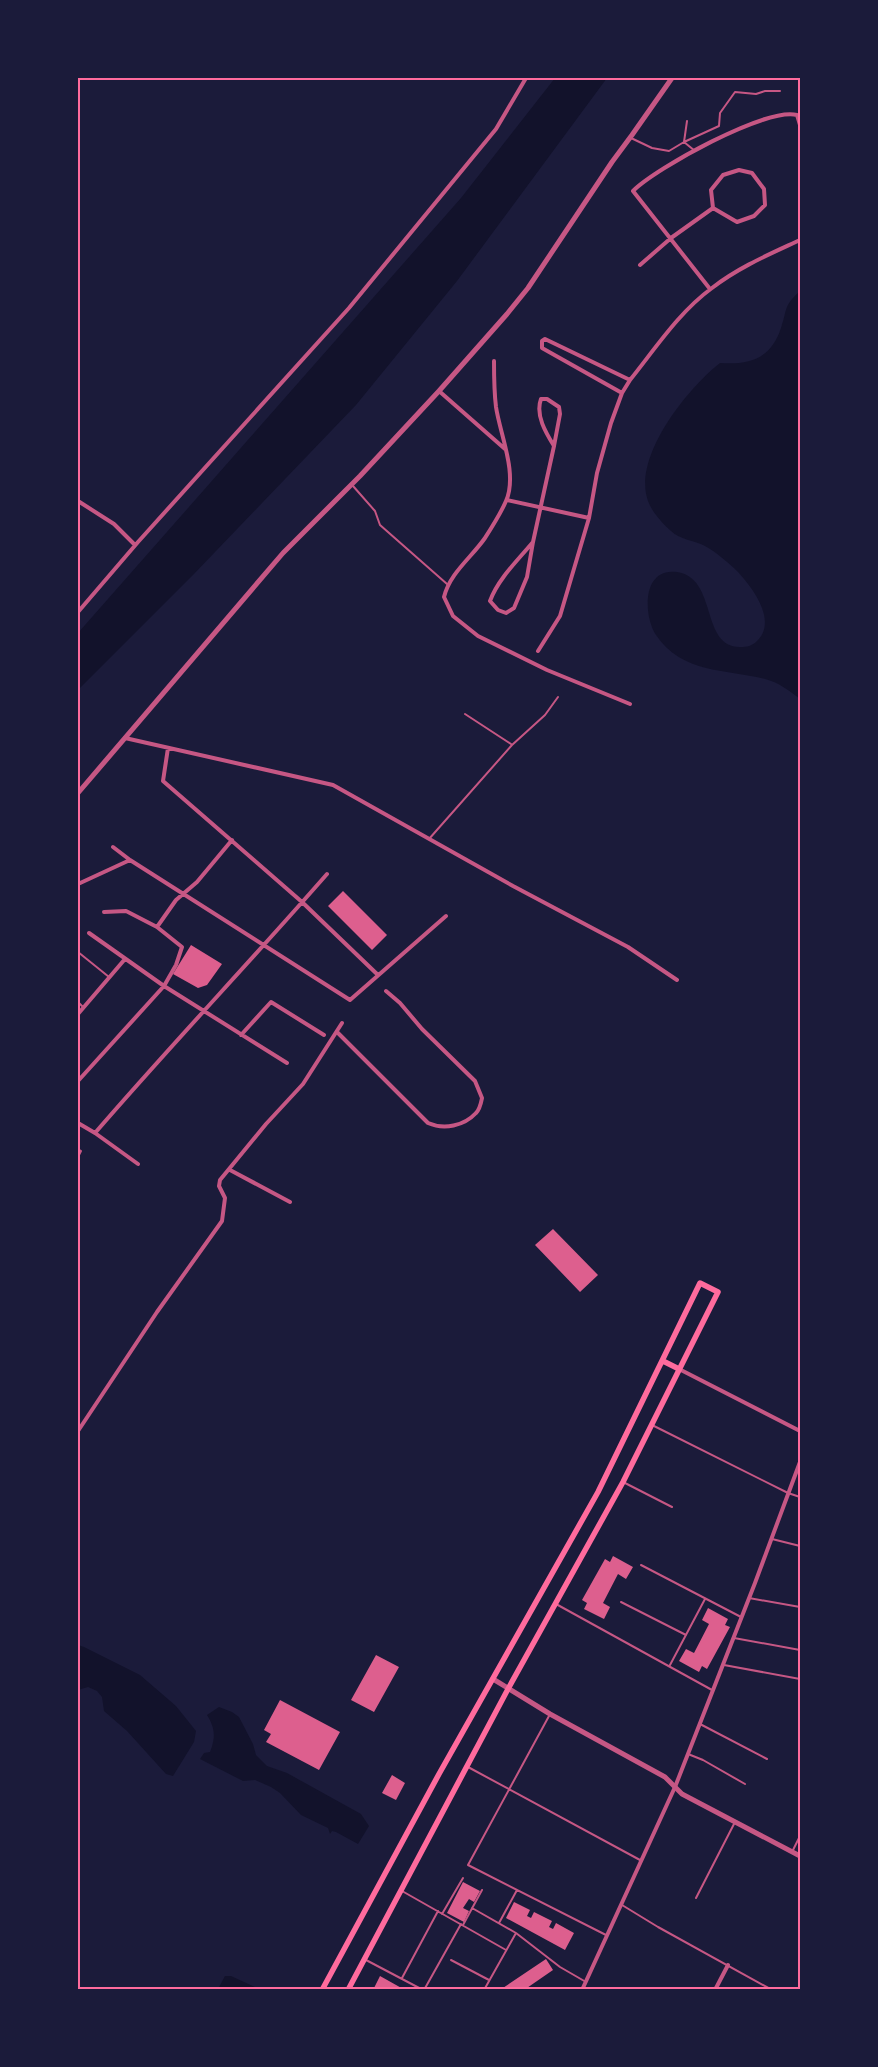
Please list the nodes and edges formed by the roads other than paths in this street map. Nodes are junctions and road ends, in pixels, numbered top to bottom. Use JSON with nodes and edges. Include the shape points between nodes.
{"nodes":[{"id":1,"x":526,"y":78,"type":"edge"},
{"id":2,"x":672,"y":78,"type":"edge"},
{"id":3,"x":780,"y":90,"type":"dead end"},
{"id":4,"x":687,"y":121,"type":"dead end"},
{"id":5,"x":800,"y":125,"type":"edge"},
{"id":6,"x":631,"y":138,"type":"junction"},
{"id":7,"x":684,"y":142,"type":"junction"},
{"id":8,"x":695,"y":151,"type":"junction"},
{"id":9,"x":713,"y":208,"type":"junction"},
{"id":10,"x":671,"y":238,"type":"junction"},
{"id":11,"x":800,"y":240,"type":"edge"},
{"id":12,"x":640,"y":265,"type":"dead end"},
{"id":13,"x":710,"y":289,"type":"junction"},
{"id":14,"x":494,"y":361,"type":"dead end"},
{"id":15,"x":630,"y":380,"type":"junction"},
{"id":16,"x":440,"y":391,"type":"junction"},
{"id":17,"x":622,"y":393,"type":"junction"},
{"id":18,"x":554,"y":446,"type":"junction"},
{"id":19,"x":505,"y":449,"type":"junction"},
{"id":20,"x":352,"y":485,"type":"junction"},
{"id":21,"x":78,"y":500,"type":"edge"},
{"id":22,"x":507,"y":500,"type":"junction"},
{"id":23,"x":540,"y":507,"type":"junction"},
{"id":24,"x":589,"y":518,"type":"junction"},
{"id":25,"x":533,"y":542,"type":"junction"},
{"id":26,"x":135,"y":545,"type":"junction"},
{"id":27,"x":447,"y":584,"type":"junction"},
{"id":28,"x":78,"y":612,"type":"edge"},
{"id":29,"x":538,"y":651,"type":"dead end"},
{"id":30,"x":558,"y":697,"type":"dead end"},
{"id":31,"x":630,"y":704,"type":"dead end"},
{"id":32,"x":465,"y":714,"type":"dead end"},
{"id":33,"x":125,"y":738,"type":"junction"},
{"id":34,"x":512,"y":745,"type":"junction"},
{"id":35,"x":168,"y":748,"type":"junction"},
{"id":36,"x":78,"y":793,"type":"edge"},
{"id":37,"x":429,"y":839,"type":"junction"},
{"id":38,"x":232,"y":840,"type":"junction"},
{"id":39,"x":113,"y":847,"type":"dead end"},
{"id":40,"x":130,"y":860,"type":"junction"},
{"id":41,"x":327,"y":874,"type":"dead end"},
{"id":42,"x":78,"y":884,"type":"edge"},
{"id":43,"x":184,"y":894,"type":"junction"},
{"id":44,"x":302,"y":902,"type":"junction"},
{"id":45,"x":104,"y":912,"type":"dead end"},
{"id":46,"x":446,"y":916,"type":"dead end"},
{"id":47,"x":157,"y":927,"type":"junction"},
{"id":48,"x":89,"y":933,"type":"dead end"},
{"id":49,"x":265,"y":945,"type":"junction"},
{"id":50,"x":78,"y":952,"type":"edge"},
{"id":51,"x":125,"y":959,"type":"junction"},
{"id":52,"x":378,"y":975,"type":"junction"},
{"id":53,"x":111,"y":978,"type":"junction"},
{"id":54,"x":677,"y":980,"type":"dead end"},
{"id":55,"x":164,"y":986,"type":"junction"},
{"id":56,"x":386,"y":991,"type":"dead end"},
{"id":57,"x":78,"y":1002,"type":"edge"},
{"id":58,"x":84,"y":1007,"type":"junction"},
{"id":59,"x":204,"y":1011,"type":"junction"},
{"id":60,"x":78,"y":1014,"type":"edge"},
{"id":61,"x":342,"y":1023,"type":"dead end"},
{"id":62,"x":337,"y":1032,"type":"junction"},
{"id":63,"x":241,"y":1035,"type":"junction"},
{"id":64,"x":324,"y":1035,"type":"dead end"},
{"id":65,"x":286,"y":1063,"type":"dead end"},
{"id":66,"x":78,"y":1081,"type":"edge"},
{"id":67,"x":78,"y":1123,"type":"edge"},
{"id":68,"x":95,"y":1133,"type":"junction"},
{"id":69,"x":79,"y":1150,"type":"edge"},
{"id":70,"x":78,"y":1157,"type":"edge"},
{"id":71,"x":138,"y":1164,"type":"dead end"},
{"id":72,"x":230,"y":1170,"type":"junction"},
{"id":73,"x":290,"y":1202,"type":"dead end"},
{"id":74,"x":663,"y":1361,"type":"junction"},
{"id":75,"x":679,"y":1369,"type":"junction"},
{"id":76,"x":652,"y":1425,"type":"junction"},
{"id":77,"x":78,"y":1431,"type":"edge"},
{"id":78,"x":800,"y":1431,"type":"edge"},
{"id":79,"x":800,"y":1462,"type":"edge"},
{"id":80,"x":623,"y":1482,"type":"junction"},
{"id":81,"x":788,"y":1493,"type":"junction"},
{"id":82,"x":800,"y":1497,"type":"edge"},
{"id":83,"x":672,"y":1507,"type":"dead end"},
{"id":84,"x":772,"y":1539,"type":"junction"},
{"id":85,"x":800,"y":1546,"type":"edge"},
{"id":86,"x":641,"y":1565,"type":"dead end"},
{"id":87,"x":749,"y":1598,"type":"junction"},
{"id":88,"x":705,"y":1599,"type":"junction"},
{"id":89,"x":621,"y":1602,"type":"dead end"},
{"id":90,"x":556,"y":1604,"type":"junction"},
{"id":91,"x":800,"y":1607,"type":"edge"},
{"id":92,"x":742,"y":1618,"type":"junction"},
{"id":93,"x":686,"y":1635,"type":"junction"},
{"id":94,"x":734,"y":1638,"type":"junction"},
{"id":95,"x":800,"y":1650,"type":"edge"},
{"id":96,"x":724,"y":1665,"type":"junction"},
{"id":97,"x":670,"y":1666,"type":"junction"},
{"id":98,"x":494,"y":1679,"type":"junction"},
{"id":99,"x":800,"y":1679,"type":"edge"},
{"id":100,"x":508,"y":1688,"type":"junction"},
{"id":101,"x":713,"y":1690,"type":"junction"},
{"id":102,"x":550,"y":1714,"type":"junction"},
{"id":103,"x":700,"y":1724,"type":"junction"},
{"id":104,"x":688,"y":1754,"type":"junction"},
{"id":105,"x":767,"y":1759,"type":"dead end"},
{"id":106,"x":466,"y":1766,"type":"junction"},
{"id":107,"x":744,"y":1784,"type":"dead end"},
{"id":108,"x":675,"y":1787,"type":"junction"},
{"id":109,"x":508,"y":1790,"type":"junction"},
{"id":110,"x":735,"y":1822,"type":"junction"},
{"id":111,"x":800,"y":1836,"type":"edge"},
{"id":112,"x":792,"y":1852,"type":"junction"},
{"id":113,"x":800,"y":1856,"type":"edge"},
{"id":114,"x":642,"y":1862,"type":"junction"},
{"id":115,"x":463,"y":1878,"type":"dead end"},
{"id":116,"x":400,"y":1890,"type":"junction"},
{"id":117,"x":482,"y":1890,"type":"dead end"},
{"id":118,"x":517,"y":1890,"type":"junction"},
{"id":119,"x":696,"y":1898,"type":"dead end"},
{"id":120,"x":622,"y":1905,"type":"junction"},
{"id":121,"x":472,"y":1908,"type":"junction"},
{"id":122,"x":438,"y":1911,"type":"junction"},
{"id":123,"x":442,"y":1914,"type":"junction"},
{"id":124,"x":499,"y":1923,"type":"junction"},
{"id":125,"x":462,"y":1925,"type":"junction"},
{"id":126,"x":516,"y":1932,"type":"junction"},
{"id":127,"x":608,"y":1936,"type":"junction"},
{"id":128,"x":506,"y":1950,"type":"junction"},
{"id":129,"x":364,"y":1959,"type":"junction"},
{"id":130,"x":451,"y":1960,"type":"dead end"},
{"id":131,"x":728,"y":1965,"type":"junction"},
{"id":132,"x":402,"y":1978,"type":"junction"},
{"id":133,"x":490,"y":1980,"type":"junction"},
{"id":134,"x":586,"y":1982,"type":"junction"},
{"id":135,"x":322,"y":1990,"type":"edge"},
{"id":136,"x":348,"y":1990,"type":"edge"},
{"id":137,"x":423,"y":1990,"type":"edge"},
{"id":138,"x":484,"y":1990,"type":"edge"},
{"id":139,"x":582,"y":1990,"type":"edge"},
{"id":140,"x":715,"y":1990,"type":"edge"},
{"id":141,"x":772,"y":1990,"type":"edge"}],
"edges":[{"from":1,"to":26,"type":"street","via":[[496,129],[349,308]]},
{"from":2,"to":6,"type":"street"},
{"from":3,"to":7,"type":"lane","via":[[756,94],[735,92],[720,113],[719,126]]},
{"from":4,"to":7,"type":"lane"},
{"from":5,"to":8,"type":"street","via":[[797,115],[774,116]]},
{"from":6,"to":7,"type":"lane","via":[[652,148],[669,151]]},
{"from":6,"to":16,"type":"street","via":[[528,288]]},
{"from":7,"to":8,"type":"lane"},
{"from":8,"to":10,"type":"street","via":[[655,173],[633,191]]},
{"from":9,"to":9,"type":"street","via":[[711,190],[723,175],[739,170],[752,173],[764,189],[765,205],[754,216],[737,222]]},
{"from":9,"to":10,"type":"street"},
{"from":10,"to":12,"type":"street"},
{"from":10,"to":13,"type":"street"},
{"from":11,"to":13,"type":"street","via":[[732,274]]},
{"from":13,"to":15,"type":"street","via":[[690,307]]},
{"from":14,"to":19,"type":"street","via":[[496,409]]},
{"from":15,"to":17,"type":"street"},
{"from":15,"to":17,"type":"street","via":[[546,338],[542,341],[542,348]]},
{"from":16,"to":19,"type":"street"},
{"from":16,"to":20,"type":"street"},
{"from":17,"to":24,"type":"street","via":[[596,472]]},
{"from":18,"to":18,"type":"street","via":[[560,407],[541,399],[538,406],[541,418]]},
{"from":18,"to":23,"type":"street"},
{"from":19,"to":22,"type":"street","via":[[510,478]]},
{"from":20,"to":27,"type":"lane","via":[[375,511],[380,525]]},
{"from":20,"to":33,"type":"street","via":[[283,553]]},
{"from":21,"to":26,"type":"street","via":[[114,524]]},
{"from":22,"to":23,"type":"street"},
{"from":22,"to":27,"type":"street","via":[[485,538]]},
{"from":23,"to":24,"type":"street"},
{"from":23,"to":25,"type":"street"},
{"from":24,"to":29,"type":"street","via":[[560,616]]},
{"from":25,"to":25,"type":"street","via":[[493,594],[490,601],[498,610],[506,612],[514,608],[527,577]]},
{"from":26,"to":28,"type":"street"},
{"from":27,"to":31,"type":"street","via":[[444,597],[453,616],[478,636],[547,670]]},
{"from":30,"to":34,"type":"lane","via":[[545,715]]},
{"from":32,"to":34,"type":"lane"},
{"from":33,"to":35,"type":"street"},
{"from":33,"to":36,"type":"street"},
{"from":34,"to":37,"type":"lane"},
{"from":35,"to":37,"type":"street","via":[[333,785]]},
{"from":35,"to":38,"type":"street","via":[[163,781]]},
{"from":37,"to":54,"type":"street","via":[[628,947]]},
{"from":38,"to":43,"type":"street"},
{"from":38,"to":44,"type":"street"},
{"from":39,"to":40,"type":"street"},
{"from":40,"to":42,"type":"street"},
{"from":40,"to":43,"type":"street"},
{"from":41,"to":44,"type":"street"},
{"from":43,"to":47,"type":"street"},
{"from":43,"to":49,"type":"street"},
{"from":44,"to":49,"type":"street"},
{"from":44,"to":52,"type":"street"},
{"from":45,"to":47,"type":"street","via":[[126,911]]},
{"from":46,"to":52,"type":"street"},
{"from":47,"to":55,"type":"street","via":[[182,947]]},
{"from":48,"to":51,"type":"street"},
{"from":49,"to":52,"type":"street","via":[[350,1000]]},
{"from":49,"to":59,"type":"street"},
{"from":50,"to":53,"type":"lane"},
{"from":51,"to":53,"type":"street"},
{"from":51,"to":55,"type":"street"},
{"from":53,"to":58,"type":"street"},
{"from":55,"to":59,"type":"street"},
{"from":55,"to":66,"type":"street"},
{"from":56,"to":62,"type":"street","via":[[475,1082],[482,1098],[478,1112],[468,1120],[449,1127],[428,1123]]},
{"from":57,"to":58,"type":"lane"},
{"from":58,"to":60,"type":"street"},
{"from":59,"to":63,"type":"street"},
{"from":59,"to":68,"type":"street"},
{"from":61,"to":62,"type":"street"},
{"from":62,"to":72,"type":"street","via":[[303,1084]]},
{"from":63,"to":64,"type":"street","via":[[271,1002]]},
{"from":63,"to":65,"type":"street"},
{"from":67,"to":68,"type":"street"},
{"from":68,"to":71,"type":"street"},
{"from":69,"to":70,"type":"lane"},
{"from":72,"to":73,"type":"street"},
{"from":72,"to":77,"type":"street","via":[[220,1180],[219,1186],[225,1198],[224,1216],[218,1228],[157,1312]]},
{"from":74,"to":75,"type":"main road"},
{"from":74,"to":75,"type":"main road","via":[[700,1283],[718,1292]]},
{"from":74,"to":98,"type":"main road","via":[[598,1492]]},
{"from":75,"to":76,"type":"main road"},
{"from":75,"to":78,"type":"street"},
{"from":76,"to":80,"type":"main road"},
{"from":76,"to":81,"type":"lane"},
{"from":79,"to":81,"type":"street"},
{"from":80,"to":83,"type":"lane"},
{"from":80,"to":90,"type":"main road"},
{"from":81,"to":82,"type":"lane"},
{"from":81,"to":84,"type":"street"},
{"from":84,"to":85,"type":"lane"},
{"from":84,"to":87,"type":"street"},
{"from":86,"to":88,"type":"lane"},
{"from":87,"to":91,"type":"lane"},
{"from":87,"to":92,"type":"street"},
{"from":88,"to":92,"type":"lane"},
{"from":88,"to":93,"type":"lane"},
{"from":89,"to":93,"type":"lane"},
{"from":90,"to":97,"type":"lane"},
{"from":90,"to":100,"type":"main road"},
{"from":92,"to":94,"type":"street"},
{"from":93,"to":97,"type":"lane"},
{"from":94,"to":95,"type":"lane"},
{"from":94,"to":96,"type":"street"},
{"from":96,"to":99,"type":"lane"},
{"from":96,"to":101,"type":"street"},
{"from":97,"to":101,"type":"lane"},
{"from":98,"to":100,"type":"street"},
{"from":98,"to":135,"type":"main road","via":[[438,1774]]},
{"from":100,"to":102,"type":"street"},
{"from":100,"to":106,"type":"main road"},
{"from":101,"to":103,"type":"street"},
{"from":102,"to":108,"type":"street","via":[[665,1777]]},
{"from":102,"to":109,"type":"lane"},
{"from":103,"to":104,"type":"street"},
{"from":103,"to":105,"type":"lane"},
{"from":104,"to":107,"type":"lane"},
{"from":104,"to":108,"type":"street"},
{"from":106,"to":109,"type":"lane"},
{"from":106,"to":116,"type":"main road"},
{"from":108,"to":110,"type":"street","via":[[682,1794]]},
{"from":108,"to":114,"type":"street"},
{"from":109,"to":114,"type":"lane"},
{"from":109,"to":118,"type":"lane","via":[[468,1864]]},
{"from":110,"to":112,"type":"street"},
{"from":110,"to":119,"type":"lane"},
{"from":111,"to":112,"type":"lane"},
{"from":112,"to":113,"type":"street"},
{"from":114,"to":120,"type":"street"},
{"from":115,"to":123,"type":"lane"},
{"from":116,"to":122,"type":"lane"},
{"from":116,"to":129,"type":"main road"},
{"from":117,"to":121,"type":"lane"},
{"from":118,"to":124,"type":"lane"},
{"from":118,"to":127,"type":"lane"},
{"from":120,"to":127,"type":"street"},
{"from":120,"to":131,"type":"lane"},
{"from":121,"to":124,"type":"lane"},
{"from":121,"to":125,"type":"lane"},
{"from":122,"to":123,"type":"lane"},
{"from":122,"to":132,"type":"lane"},
{"from":123,"to":125,"type":"lane"},
{"from":124,"to":126,"type":"lane"},
{"from":125,"to":128,"type":"lane"},
{"from":125,"to":137,"type":"lane"},
{"from":126,"to":128,"type":"lane"},
{"from":126,"to":134,"type":"lane","via":[[560,1968]]},
{"from":127,"to":134,"type":"street"},
{"from":128,"to":133,"type":"lane"},
{"from":129,"to":132,"type":"lane"},
{"from":129,"to":136,"type":"main road"},
{"from":130,"to":133,"type":"lane"},
{"from":131,"to":140,"type":"street"},
{"from":131,"to":141,"type":"lane"},
{"from":132,"to":137,"type":"lane"},
{"from":133,"to":138,"type":"lane"},
{"from":134,"to":139,"type":"street"}]}
